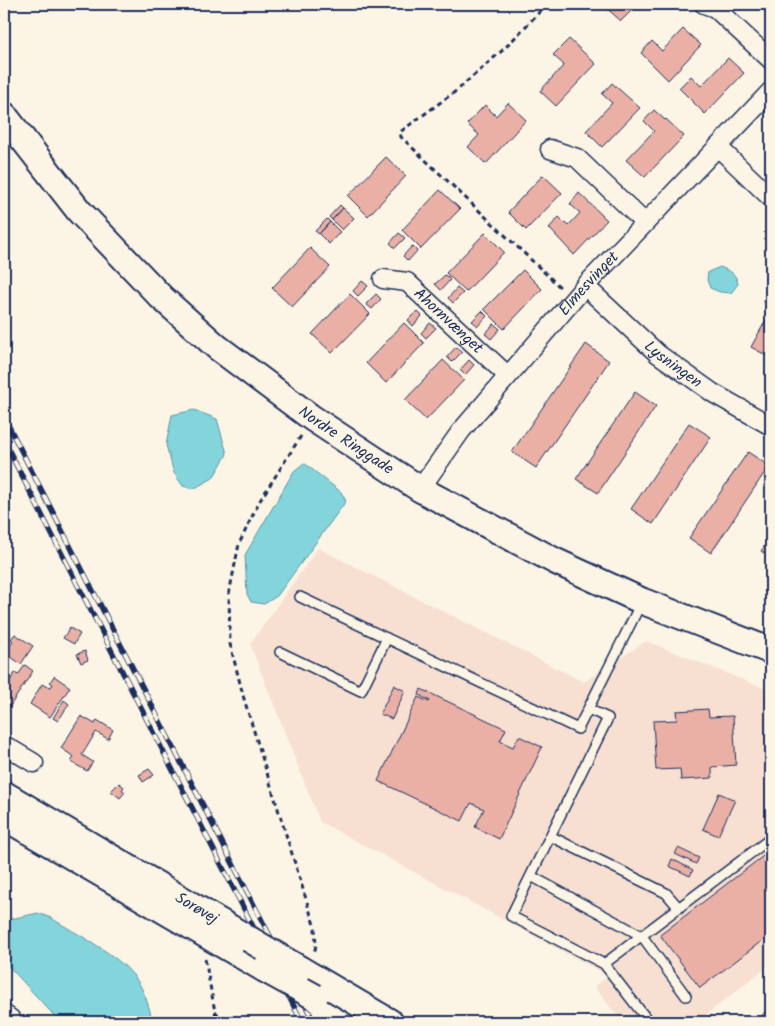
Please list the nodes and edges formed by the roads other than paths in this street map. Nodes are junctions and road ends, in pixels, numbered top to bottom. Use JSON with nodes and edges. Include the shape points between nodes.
{"nodes":[{"id":1,"x":704,"y":4,"type":"edge"},
{"id":2,"x":771,"y":60,"type":"edge"},
{"id":3,"x":771,"y":91,"type":"edge"},
{"id":4,"x":4,"y":115,"type":"edge"},
{"id":5,"x":718,"y":147,"type":"junction"},
{"id":6,"x":550,"y":149,"type":"dead end"},
{"id":7,"x":771,"y":198,"type":"edge"},
{"id":8,"x":646,"y":223,"type":"junction"},
{"id":9,"x":383,"y":279,"type":"dead end"},
{"id":10,"x":585,"y":286,"type":"junction"},
{"id":11,"x":508,"y":376,"type":"junction"},
{"id":12,"x":771,"y":426,"type":"edge"},
{"id":13,"x":420,"y":489,"type":"junction"},
{"id":14,"x":300,"y":596,"type":"dead end"},
{"id":15,"x":642,"y":601,"type":"junction"},
{"id":16,"x":387,"y":638,"type":"junction"},
{"id":17,"x":771,"y":651,"type":"edge"},
{"id":18,"x":280,"y":652,"type":"dead end"},
{"id":19,"x":588,"y":709,"type":"junction"},
{"id":20,"x":4,"y":745,"type":"edge"},
{"id":21,"x":34,"y":763,"type":"dead end"},
{"id":22,"x":4,"y":794,"type":"edge"},
{"id":23,"x":4,"y":817,"type":"edge"},
{"id":24,"x":550,"y":836,"type":"junction"},
{"id":25,"x":771,"y":838,"type":"edge"},
{"id":26,"x":530,"y":876,"type":"junction"},
{"id":27,"x":679,"y":908,"type":"junction"},
{"id":28,"x":642,"y":936,"type":"junction"},
{"id":29,"x":604,"y":964,"type":"junction"},
{"id":30,"x":308,"y":980,"type":"junction"},
{"id":31,"x":686,"y":996,"type":"dead end"},
{"id":32,"x":358,"y":1022,"type":"edge"},
{"id":33,"x":390,"y":1022,"type":"edge"},
{"id":34,"x":649,"y":1022,"type":"edge"}],
"edges":[{"from":1,"to":2,"type":"street","via":[[715,8]]},
{"from":3,"to":5,"type":"street","name":"Elmesvinget"},
{"from":4,"to":13,"type":"street","name":"Nordre Ringgade","via":[[79,211],[162,297],[217,347],[312,418]]},
{"from":5,"to":7,"type":"street"},
{"from":5,"to":8,"type":"street","name":"Elmesvinget"},
{"from":6,"to":8,"type":"street","via":[[577,158]]},
{"from":8,"to":10,"type":"street","name":"Elmesvinget"},
{"from":9,"to":11,"type":"street","name":"Ahornvænget","via":[[407,282]]},
{"from":10,"to":11,"type":"street","name":"Elmesvinget"},
{"from":10,"to":12,"type":"street","name":"Lysningen","via":[[658,354],[713,393]]},
{"from":11,"to":13,"type":"street","name":"Elmesvinget","via":[[461,430]]},
{"from":13,"to":15,"type":"street","name":"Nordre Ringgade","via":[[555,561]]},
{"from":14,"to":16,"type":"lane"},
{"from":15,"to":17,"type":"street","name":"Nordre Ringgade"},
{"from":15,"to":19,"type":"lane"},
{"from":16,"to":18,"type":"lane","via":[[361,691]]},
{"from":16,"to":19,"type":"lane","via":[[578,729]]},
{"from":19,"to":24,"type":"lane","via":[[608,718]]},
{"from":20,"to":21,"type":"street"},
{"from":22,"to":30,"type":"street","name":"Sorøvej","bridge":true,"via":[[250,939]]},
{"from":23,"to":30,"type":"street","name":"Sorøvej","bridge":true,"via":[[264,969]]},
{"from":24,"to":26,"type":"lane"},
{"from":24,"to":27,"type":"lane","via":[[666,893]]},
{"from":25,"to":27,"type":"lane"},
{"from":26,"to":28,"type":"lane"},
{"from":26,"to":29,"type":"lane","via":[[511,916]]},
{"from":27,"to":28,"type":"lane"},
{"from":28,"to":29,"type":"lane"},
{"from":28,"to":31,"type":"lane"},
{"from":29,"to":34,"type":"lane"},
{"from":30,"to":32,"type":"street","name":"Sorøvej"},
{"from":30,"to":33,"type":"street","name":"Sorøvej"}]}
